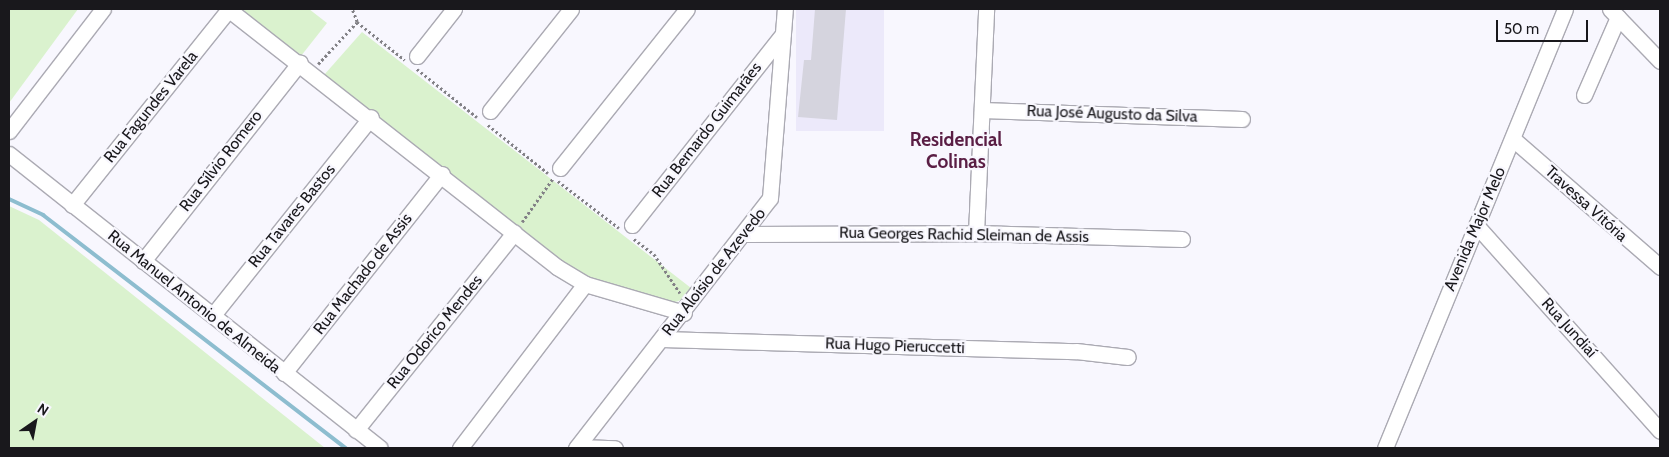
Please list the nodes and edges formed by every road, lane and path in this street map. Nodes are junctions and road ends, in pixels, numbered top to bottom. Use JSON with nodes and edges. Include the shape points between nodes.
{"nodes":[{"id":1,"x":103,"y":9,"type":"edge"},
{"id":2,"x":229,"y":9,"type":"edge"},
{"id":3,"x":352,"y":9,"type":"edge"},
{"id":4,"x":454,"y":9,"type":"edge"},
{"id":5,"x":571,"y":9,"type":"edge"},
{"id":6,"x":687,"y":9,"type":"edge"},
{"id":7,"x":785,"y":9,"type":"edge"},
{"id":8,"x":986,"y":9,"type":"edge"},
{"id":9,"x":1565,"y":9,"type":"edge"},
{"id":10,"x":1614,"y":13,"type":"edge"},
{"id":11,"x":357,"y":22,"type":"junction"},
{"id":12,"x":783,"y":34,"type":"junction"},
{"id":13,"x":417,"y":56,"type":"dead end"},
{"id":14,"x":1660,"y":61,"type":"edge"},
{"id":15,"x":300,"y":62,"type":"junction"},
{"id":16,"x":312,"y":72,"type":"junction"},
{"id":17,"x":1584,"y":95,"type":"dead end"},
{"id":18,"x":982,"y":110,"type":"junction"},
{"id":19,"x":490,"y":111,"type":"dead end"},
{"id":20,"x":371,"y":117,"type":"junction"},
{"id":21,"x":1242,"y":119,"type":"dead end"},
{"id":22,"x":9,"y":130,"type":"edge"},
{"id":23,"x":1513,"y":139,"type":"junction"},
{"id":24,"x":9,"y":154,"type":"edge"},
{"id":25,"x":557,"y":173,"type":"junction"},
{"id":26,"x":442,"y":174,"type":"junction"},
{"id":27,"x":72,"y":205,"type":"junction"},
{"id":28,"x":1476,"y":225,"type":"junction"},
{"id":29,"x":628,"y":231,"type":"junction"},
{"id":30,"x":514,"y":233,"type":"junction"},
{"id":31,"x":976,"y":233,"type":"junction"},
{"id":32,"x":745,"y":234,"type":"junction"},
{"id":33,"x":1182,"y":239,"type":"dead end"},
{"id":34,"x":143,"y":261,"type":"junction"},
{"id":35,"x":1660,"y":267,"type":"edge"},
{"id":36,"x":585,"y":284,"type":"junction"},
{"id":37,"x":687,"y":310,"type":"junction"},
{"id":38,"x":213,"y":315,"type":"junction"},
{"id":39,"x":662,"y":339,"type":"junction"},
{"id":40,"x":1128,"y":357,"type":"dead end"},
{"id":41,"x":284,"y":373,"type":"junction"},
{"id":42,"x":356,"y":430,"type":"junction"},
{"id":43,"x":1660,"y":432,"type":"edge"},
{"id":44,"x":380,"y":448,"type":"edge"},
{"id":45,"x":460,"y":448,"type":"edge"},
{"id":46,"x":576,"y":448,"type":"edge"},
{"id":47,"x":615,"y":448,"type":"edge"},
{"id":48,"x":1384,"y":448,"type":"edge"}],
"edges":[{"from":1,"to":22,"type":"street"},
{"from":2,"to":15,"type":"street"},
{"from":2,"to":27,"type":"street","name":"Rua Fagundes Varela"},
{"from":3,"to":11,"type":"path"},
{"from":4,"to":13,"type":"street"},
{"from":5,"to":19,"type":"street"},
{"from":6,"to":25,"type":"street"},
{"from":7,"to":12,"type":"street","name":"Rua Aloísio de Azevedo"},
{"from":8,"to":18,"type":"street"},
{"from":9,"to":23,"type":"street","name":"Avenida Major Melo"},
{"from":10,"to":14,"type":"street"},
{"from":10,"to":17,"type":"street"},
{"from":11,"to":16,"type":"path"},
{"from":11,"to":25,"type":"path"},
{"from":12,"to":29,"type":"street","name":"Rua Bernardo Guimarães"},
{"from":12,"to":32,"type":"street","name":"Rua Aloísio de Azevedo","via":[[774,184],[764,211]]},
{"from":15,"to":16,"type":"street"},
{"from":15,"to":34,"type":"street","name":"Rua Sílvio Romero"},
{"from":16,"to":20,"type":"street"},
{"from":18,"to":21,"type":"street","name":"Rua José Augusto da Silva"},
{"from":18,"to":31,"type":"street"},
{"from":20,"to":26,"type":"street"},
{"from":20,"to":38,"type":"street","name":"Rua Tavares Bastos"},
{"from":23,"to":28,"type":"street","name":"Avenida Major Melo"},
{"from":23,"to":35,"type":"street","name":"Travessa Vitória"},
{"from":24,"to":27,"type":"street","name":"Rua Manuel Antonio de Almeida"},
{"from":25,"to":29,"type":"path"},
{"from":25,"to":30,"type":"path"},
{"from":26,"to":30,"type":"street"},
{"from":26,"to":41,"type":"street","name":"Rua Machado de Assis"},
{"from":27,"to":34,"type":"street","name":"Rua Manuel Antonio de Almeida"},
{"from":28,"to":43,"type":"street","name":"Rua Jundiaí"},
{"from":28,"to":48,"type":"street","name":"Avenida Major Melo"},
{"from":29,"to":37,"type":"path","via":[[654,254]]},
{"from":30,"to":36,"type":"street"},
{"from":30,"to":42,"type":"street","name":"Rua Odorico Mendes"},
{"from":31,"to":32,"type":"street","name":"Rua Georges Rachid Sleiman de Assis"},
{"from":31,"to":33,"type":"street","name":"Rua Georges Rachid Sleiman de Assis"},
{"from":32,"to":37,"type":"street","name":"Rua Aloísio de Azevedo"},
{"from":34,"to":38,"type":"street","name":"Rua Manuel Antonio de Almeida"},
{"from":36,"to":37,"type":"street"},
{"from":36,"to":45,"type":"street"},
{"from":37,"to":39,"type":"street","name":"Rua Aloísio de Azevedo"},
{"from":38,"to":41,"type":"street","name":"Rua Manuel Antonio de Almeida"},
{"from":39,"to":40,"type":"street","name":"Rua Hugo Pieruccetti","via":[[1076,351]]},
{"from":39,"to":46,"type":"street","name":"Rua Aloísio de Azevedo"},
{"from":41,"to":42,"type":"street","name":"Rua Manuel Antonio de Almeida"},
{"from":42,"to":44,"type":"street","name":"Rua Manuel Antonio de Almeida"},
{"from":46,"to":47,"type":"street"}]}
